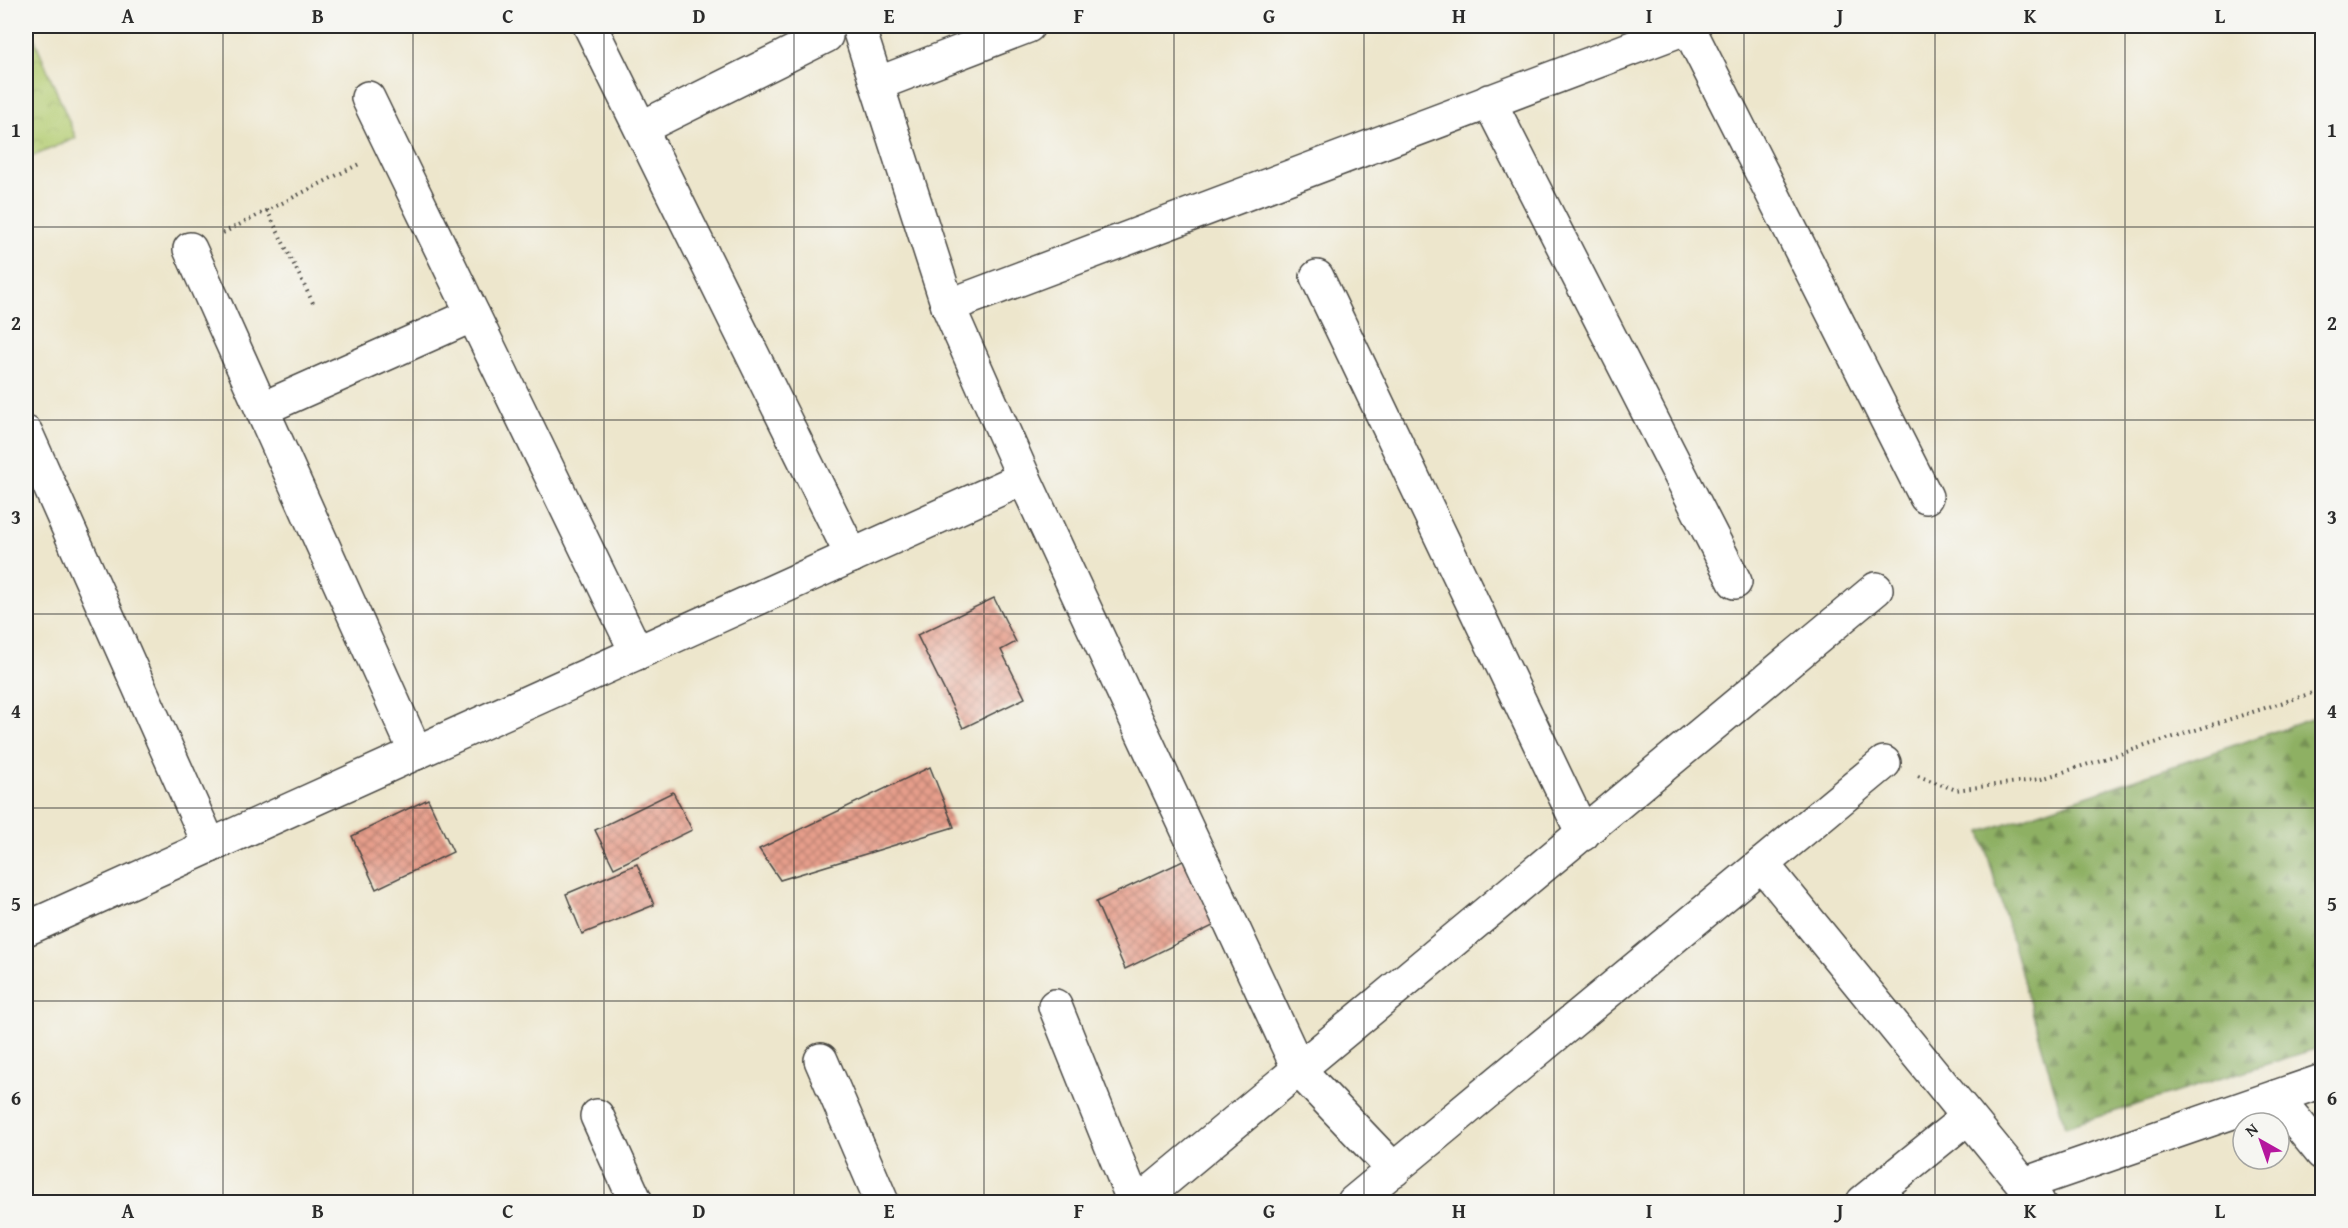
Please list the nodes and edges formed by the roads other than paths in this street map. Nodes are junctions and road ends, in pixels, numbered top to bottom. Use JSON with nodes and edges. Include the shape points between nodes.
{"nodes":[{"id":1,"x":590,"y":26,"type":"edge"},
{"id":2,"x":858,"y":26,"type":"edge"},
{"id":3,"x":1028,"y":26,"type":"edge"},
{"id":4,"x":826,"y":36,"type":"dead end"},
{"id":5,"x":877,"y":84,"type":"junction"},
{"id":6,"x":368,"y":98,"type":"dead end"},
{"id":7,"x":1489,"y":101,"type":"junction"},
{"id":8,"x":641,"y":128,"type":"junction"},
{"id":9,"x":190,"y":249,"type":"road end"},
{"id":10,"x":1317,"y":277,"type":"dead end"},
{"id":11,"x":948,"y":306,"type":"junction"},
{"id":12,"x":473,"y":315,"type":"junction"},
{"id":13,"x":262,"y":409,"type":"junction"},
{"id":14,"x":26,"y":433,"type":"edge"},
{"id":15,"x":1024,"y":478,"type":"junction"},
{"id":16,"x":1926,"y":497,"type":"dead end"},
{"id":17,"x":852,"y":556,"type":"junction"},
{"id":18,"x":1735,"y":582,"type":"dead end"},
{"id":19,"x":1876,"y":589,"type":"dead end"},
{"id":20,"x":637,"y":653,"type":"junction"},
{"id":21,"x":416,"y":753,"type":"junction"},
{"id":22,"x":1884,"y":763,"type":"road end"},
{"id":23,"x":1582,"y":834,"type":"junction"},
{"id":24,"x":210,"y":846,"type":"junction"},
{"id":25,"x":1762,"y":864,"type":"junction"},
{"id":26,"x":26,"y":929,"type":"edge"},
{"id":27,"x":1055,"y":1005,"type":"dead end"},
{"id":28,"x":821,"y":1060,"type":"dead end"},
{"id":29,"x":1299,"y":1070,"type":"junction"},
{"id":30,"x":2322,"y":1081,"type":"edge"},
{"id":31,"x":2276,"y":1097,"type":"junction"},
{"id":32,"x":597,"y":1116,"type":"dead end"},
{"id":33,"x":1968,"y":1117,"type":"junction"},
{"id":34,"x":2322,"y":1153,"type":"edge"},
{"id":35,"x":1394,"y":1170,"type":"junction"},
{"id":36,"x":2031,"y":1193,"type":"edge"},
{"id":37,"x":636,"y":1203,"type":"edge"},
{"id":38,"x":882,"y":1203,"type":"edge"},
{"id":39,"x":1134,"y":1203,"type":"edge"},
{"id":40,"x":1139,"y":1203,"type":"edge"},
{"id":41,"x":1354,"y":1203,"type":"edge"},
{"id":42,"x":1863,"y":1203,"type":"edge"}],
"edges":[{"from":1,"to":8,"type":"street"},
{"from":2,"to":5,"type":"street"},
{"from":3,"to":5,"type":"street"},
{"from":4,"to":8,"type":"street"},
{"from":5,"to":11,"type":"street"},
{"from":6,"to":12,"type":"street"},
{"from":7,"to":11,"type":"street"},
{"from":7,"to":16,"type":"street","via":[[1688,27]]},
{"from":7,"to":18,"type":"street"},
{"from":8,"to":17,"type":"street"},
{"from":9,"to":13,"type":"street"},
{"from":10,"to":23,"type":"street"},
{"from":11,"to":15,"type":"street"},
{"from":12,"to":13,"type":"street"},
{"from":12,"to":20,"type":"street"},
{"from":13,"to":21,"type":"street"},
{"from":14,"to":24,"type":"street"},
{"from":15,"to":17,"type":"street"},
{"from":15,"to":29,"type":"street"},
{"from":17,"to":20,"type":"street"},
{"from":19,"to":23,"type":"street"},
{"from":20,"to":21,"type":"street"},
{"from":21,"to":24,"type":"street"},
{"from":22,"to":25,"type":"street"},
{"from":23,"to":29,"type":"street"},
{"from":24,"to":26,"type":"street"},
{"from":25,"to":33,"type":"street"},
{"from":25,"to":35,"type":"street"},
{"from":27,"to":39,"type":"street"},
{"from":28,"to":38,"type":"street"},
{"from":29,"to":35,"type":"street"},
{"from":29,"to":40,"type":"street"},
{"from":30,"to":31,"type":"street"},
{"from":31,"to":34,"type":"street"},
{"from":31,"to":36,"type":"street"},
{"from":32,"to":37,"type":"street"},
{"from":33,"to":36,"type":"street"},
{"from":33,"to":42,"type":"street"},
{"from":35,"to":41,"type":"street"}]}
